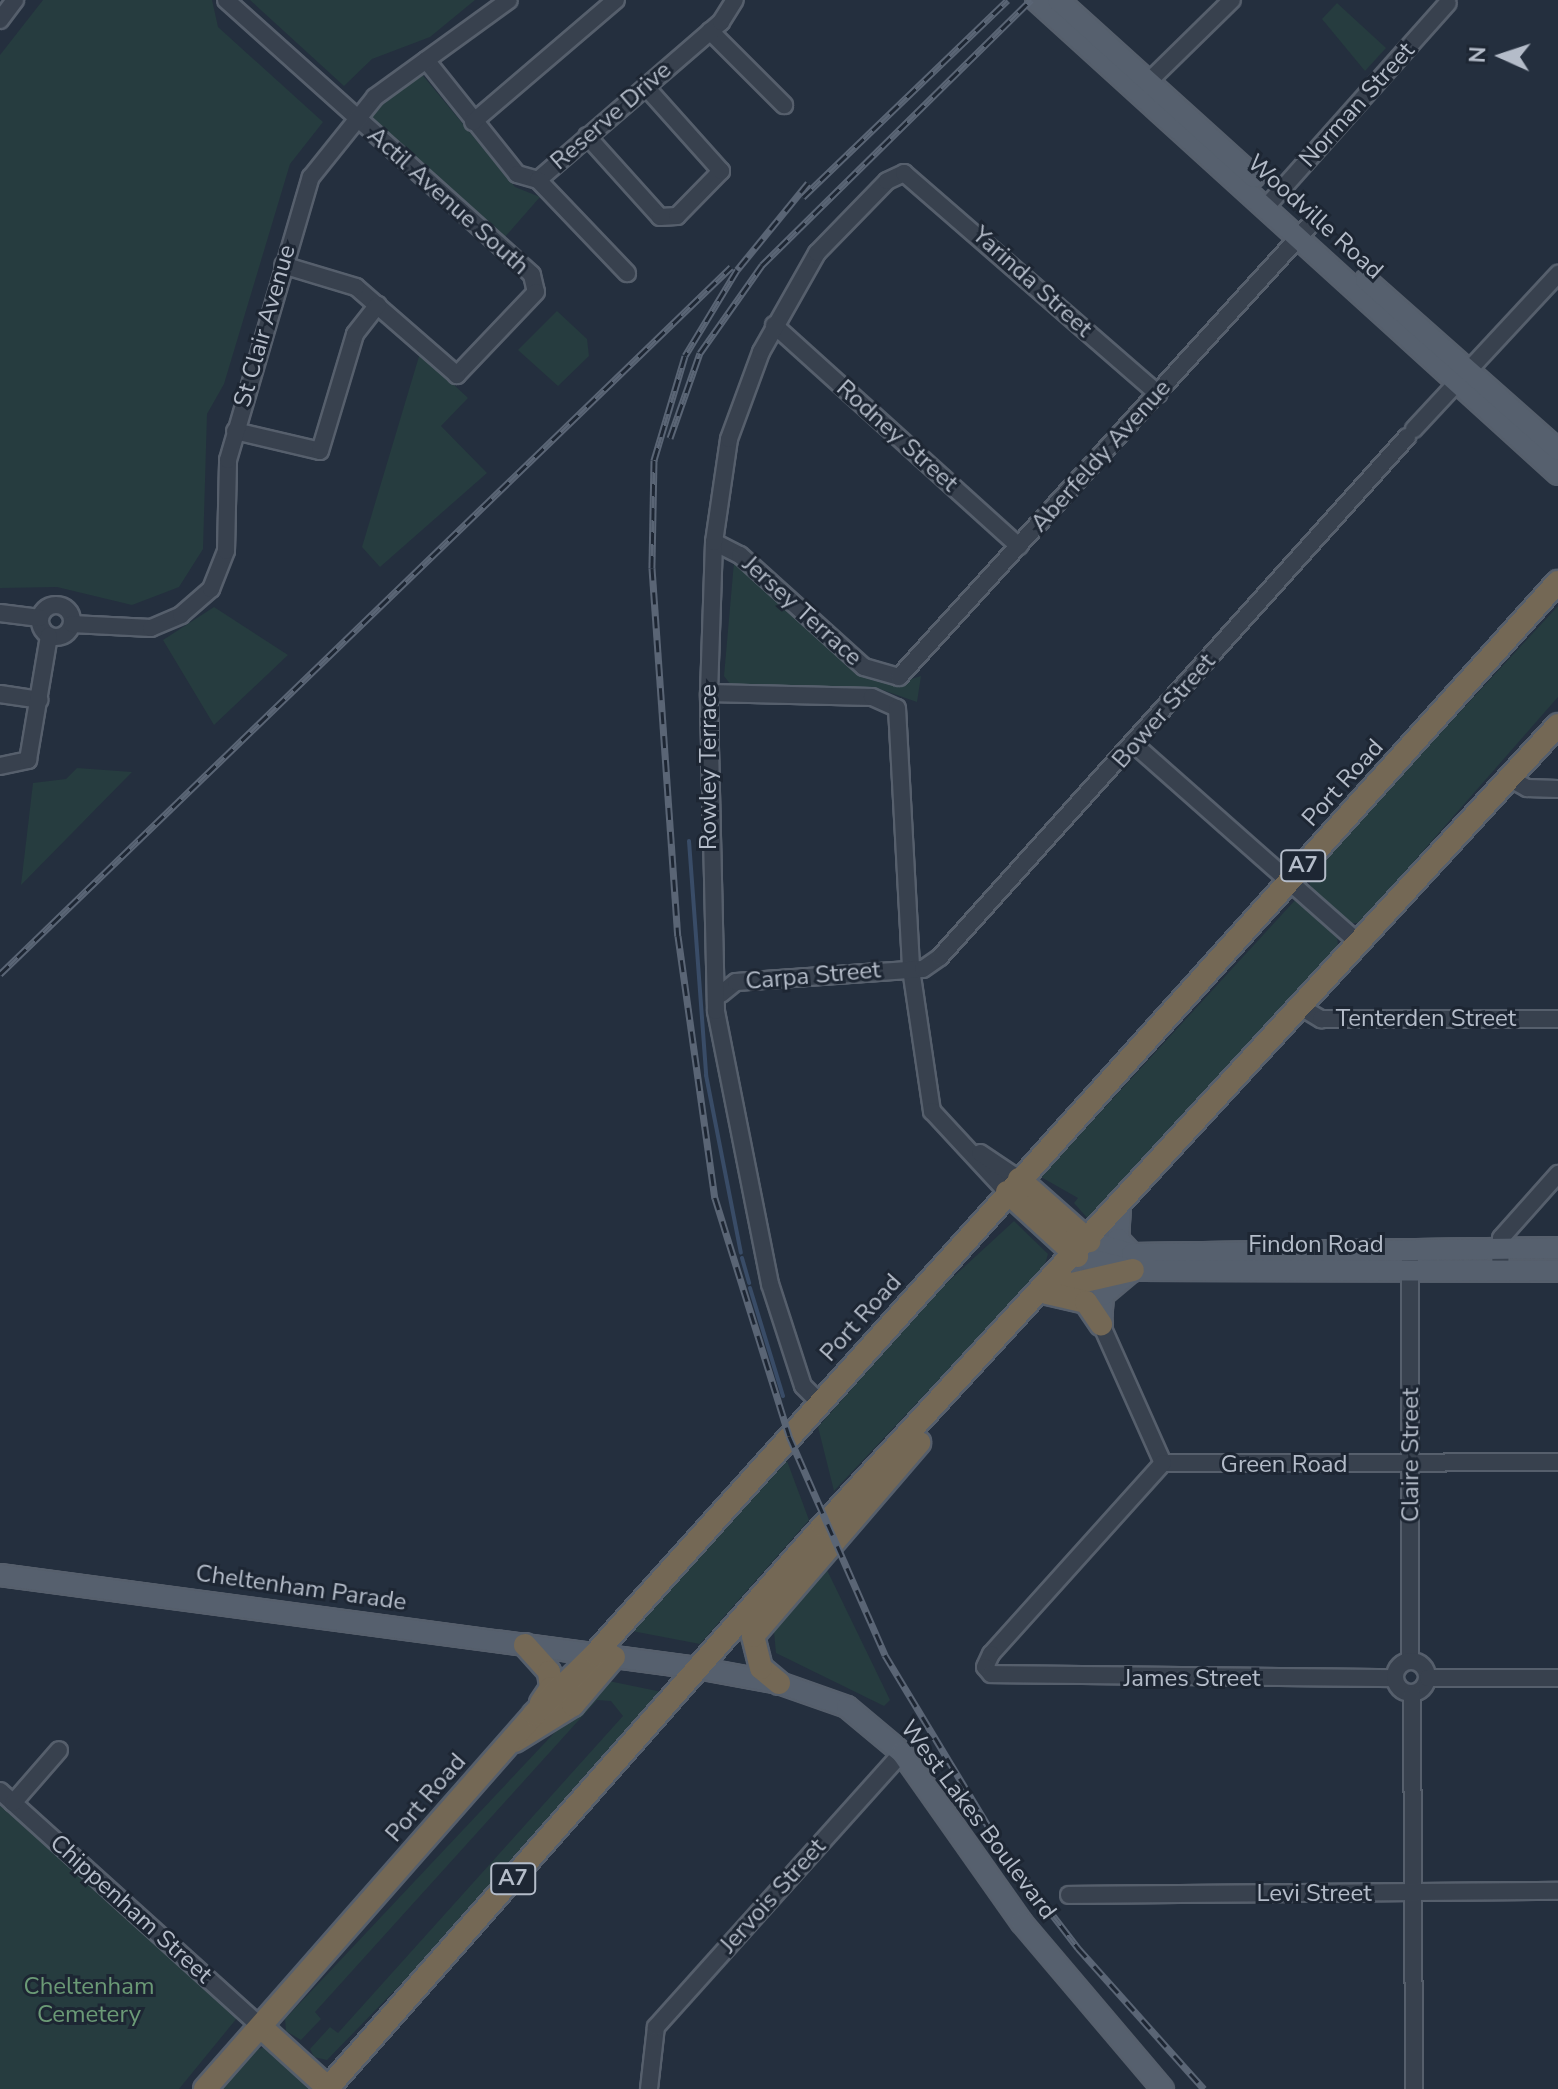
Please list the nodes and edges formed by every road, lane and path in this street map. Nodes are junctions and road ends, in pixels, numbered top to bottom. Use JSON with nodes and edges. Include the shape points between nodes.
{"nodes":[{"id":1,"x":15,"y":0,"type":"edge"},
{"id":2,"x":226,"y":0,"type":"edge"},
{"id":3,"x":509,"y":0,"type":"edge"},
{"id":4,"x":616,"y":0,"type":"edge"},
{"id":5,"x":715,"y":0,"type":"edge"},
{"id":6,"x":1036,"y":0,"type":"edge"},
{"id":7,"x":1059,"y":0,"type":"edge"},
{"id":8,"x":1232,"y":0,"type":"edge"},
{"id":9,"x":1448,"y":3,"type":"dead end"},
{"id":10,"x":732,"y":6,"type":"edge"},
{"id":11,"x":0,"y":20,"type":"edge"},
{"id":12,"x":710,"y":31,"type":"junction"},
{"id":13,"x":426,"y":60,"type":"junction"},
{"id":14,"x":646,"y":87,"type":"junction"},
{"id":15,"x":1142,"y":87,"type":"junction"},
{"id":16,"x":784,"y":105,"type":"dead end"},
{"id":17,"x":355,"y":118,"type":"junction"},
{"id":18,"x":473,"y":122,"type":"junction"},
{"id":19,"x":587,"y":136,"type":"junction"},
{"id":20,"x":904,"y":173,"type":"joint"},
{"id":21,"x":538,"y":180,"type":"junction"},
{"id":22,"x":1271,"y":202,"type":"junction"},
{"id":23,"x":1304,"y":232,"type":"junction"},
{"id":24,"x":283,"y":265,"type":"junction"},
{"id":25,"x":627,"y":273,"type":"dead end"},
{"id":26,"x":1558,"y":274,"type":"edge"},
{"id":27,"x":378,"y":305,"type":"junction"},
{"id":28,"x":774,"y":325,"type":"junction"},
{"id":29,"x":1465,"y":379,"type":"junction"},
{"id":30,"x":1158,"y":394,"type":"junction"},
{"id":31,"x":235,"y":431,"type":"junction"},
{"id":32,"x":1558,"y":450,"type":"edge"},
{"id":33,"x":1558,"y":474,"type":"edge"},
{"id":34,"x":714,"y":542,"type":"junction"},
{"id":35,"x":1019,"y":546,"type":"junction"},
{"id":36,"x":1558,"y":582,"type":"edge"},
{"id":37,"x":1558,"y":597,"type":"edge"},
{"id":38,"x":0,"y":613,"type":"edge"},
{"id":39,"x":40,"y":618,"type":"junction"},
{"id":40,"x":1524,"y":620,"type":"junction"},
{"id":41,"x":72,"y":624,"type":"junction"},
{"id":42,"x":49,"y":636,"type":"junction"},
{"id":43,"x":890,"y":678,"type":"joint"},
{"id":44,"x":709,"y":693,"type":"junction"},
{"id":45,"x":0,"y":694,"type":"edge"},
{"id":46,"x":40,"y":700,"type":"junction"},
{"id":47,"x":1558,"y":725,"type":"edge"},
{"id":48,"x":1135,"y":745,"type":"junction"},
{"id":49,"x":0,"y":766,"type":"edge"},
{"id":50,"x":1509,"y":778,"type":"junction"},
{"id":51,"x":1558,"y":789,"type":"edge"},
{"id":52,"x":1288,"y":882,"type":"junction"},
{"id":53,"x":1358,"y":942,"type":"junction"},
{"id":54,"x":911,"y":969,"type":"junction"},
{"id":55,"x":721,"y":994,"type":"junction"},
{"id":56,"x":1299,"y":1006,"type":"junction"},
{"id":57,"x":1558,"y":1019,"type":"edge"},
{"id":58,"x":1558,"y":1174,"type":"edge"},
{"id":59,"x":1013,"y":1185,"type":"junction"},
{"id":60,"x":1120,"y":1205,"type":"junction"},
{"id":61,"x":1500,"y":1248,"type":"junction"},
{"id":62,"x":1558,"y":1248,"type":"edge"},
{"id":63,"x":1083,"y":1249,"type":"junction"},
{"id":64,"x":1410,"y":1260,"type":"junction"},
{"id":65,"x":1133,"y":1262,"type":"junction"},
{"id":66,"x":1500,"y":1271,"type":"junction"},
{"id":67,"x":1558,"y":1271,"type":"edge"},
{"id":68,"x":1034,"y":1296,"type":"junction"},
{"id":69,"x":1101,"y":1324,"type":"junction"},
{"id":70,"x":820,"y":1403,"type":"junction"},
{"id":71,"x":936,"y":1403,"type":"junction"},
{"id":72,"x":1558,"y":1462,"type":"edge"},
{"id":73,"x":1163,"y":1463,"type":"junction"},
{"id":74,"x":1411,"y":1464,"type":"junction"},
{"id":75,"x":0,"y":1575,"type":"edge"},
{"id":76,"x":525,"y":1645,"type":"junction"},
{"id":77,"x":605,"y":1656,"type":"junction"},
{"id":78,"x":1410,"y":1661,"type":"junction"},
{"id":79,"x":697,"y":1668,"type":"junction"},
{"id":80,"x":1395,"y":1678,"type":"junction"},
{"id":81,"x":1428,"y":1678,"type":"junction"},
{"id":82,"x":1558,"y":1678,"type":"edge"},
{"id":83,"x":779,"y":1683,"type":"junction"},
{"id":84,"x":1412,"y":1694,"type":"junction"},
{"id":85,"x":534,"y":1714,"type":"junction"},
{"id":86,"x":506,"y":1745,"type":"junction"},
{"id":87,"x":59,"y":1750,"type":"dead end"},
{"id":88,"x":902,"y":1753,"type":"junction"},
{"id":89,"x":0,"y":1791,"type":"edge"},
{"id":90,"x":13,"y":1803,"type":"junction"},
{"id":91,"x":1558,"y":1891,"type":"edge"},
{"id":92,"x":1413,"y":1894,"type":"junction"},
{"id":93,"x":1069,"y":1895,"type":"dead end"},
{"id":94,"x":261,"y":2027,"type":"junction"},
{"id":95,"x":205,"y":2089,"type":"edge"},
{"id":96,"x":328,"y":2089,"type":"edge"},
{"id":97,"x":649,"y":2089,"type":"edge"},
{"id":98,"x":1163,"y":2089,"type":"edge"},
{"id":99,"x":1414,"y":2089,"type":"edge"}],
"edges":[{"from":1,"to":11,"type":"street"},
{"from":2,"to":17,"type":"street","name":"Actil Avenue South"},
{"from":3,"to":13,"type":"street","name":"St Clair Avenue"},
{"from":4,"to":18,"type":"street"},
{"from":5,"to":10,"type":"street"},
{"from":6,"to":15,"type":"main road","name":"Woodville Road"},
{"from":7,"to":15,"type":"main road","name":"Woodville Road"},
{"from":8,"to":15,"type":"street"},
{"from":9,"to":22,"type":"street","name":"Norman Street"},
{"from":10,"to":12,"type":"street","name":"Reserve Drive"},
{"from":12,"to":14,"type":"street","name":"Reserve Drive"},
{"from":12,"to":16,"type":"street"},
{"from":13,"to":17,"type":"street","name":"St Clair Avenue"},
{"from":13,"to":18,"type":"street","name":"Reserve Drive"},
{"from":14,"to":19,"type":"street","name":"Reserve Drive"},
{"from":14,"to":19,"type":"street","via":[[721,171],[677,216],[660,217]]},
{"from":15,"to":22,"type":"main road","name":"Woodville Road"},
{"from":17,"to":24,"type":"street","name":"St Clair Avenue","via":[[311,177]]},
{"from":17,"to":27,"type":"street","name":"Actil Avenue South","via":[[532,275],[536,295],[460,375]]},
{"from":18,"to":21,"type":"street","name":"Reserve Drive","via":[[517,174]]},
{"from":19,"to":21,"type":"street","name":"Reserve Drive"},
{"from":20,"to":28,"type":"street","name":"Rowley Terrace","via":[[836,230]]},
{"from":20,"to":30,"type":"street","name":"Yarinda Street"},
{"from":21,"to":25,"type":"street"},
{"from":22,"to":23,"type":"main road","name":"Woodville Road"},
{"from":23,"to":29,"type":"main road","name":"Woodville Road"},
{"from":23,"to":30,"type":"street","name":"Aberfeldy Avenue"},
{"from":24,"to":27,"type":"street","via":[[348,283]]},
{"from":24,"to":31,"type":"street","name":"St Clair Avenue"},
{"from":26,"to":29,"type":"street","name":"Bower Street"},
{"from":27,"to":31,"type":"street","via":[[355,334],[320,451]]},
{"from":28,"to":34,"type":"street","name":"Rowley Terrace","via":[[729,439]]},
{"from":28,"to":35,"type":"street","name":"Rodney Street"},
{"from":29,"to":32,"type":"main road","name":"Woodville Road"},
{"from":29,"to":33,"type":"main road","name":"Woodville Road"},
{"from":29,"to":48,"type":"street","name":"Bower Street"},
{"from":30,"to":35,"type":"street","name":"Aberfeldy Avenue"},
{"from":31,"to":41,"type":"street","name":"St Clair Avenue","via":[[226,551],[211,589],[181,615],[151,628]]},
{"from":34,"to":43,"type":"street","name":"Jersey Terrace","via":[[740,555],[864,667]]},
{"from":34,"to":44,"type":"street","name":"Rowley Terrace"},
{"from":35,"to":43,"type":"street","name":"Aberfeldy Avenue","via":[[911,669]]},
{"from":36,"to":40,"type":"highway","name":"Port Road","number":"A7"},
{"from":37,"to":40,"type":"highway"},
{"from":38,"to":39,"type":"street"},
{"from":39,"to":41,"type":"street","via":[[60,605]]},
{"from":39,"to":42,"type":"street"},
{"from":40,"to":52,"type":"highway","name":"Port Road","number":"A7"},
{"from":41,"to":42,"type":"street","via":[[65,634]]},
{"from":42,"to":46,"type":"street"},
{"from":44,"to":54,"type":"street","via":[[872,697],[897,708]]},
{"from":44,"to":55,"type":"street","name":"Rowley Terrace","via":[[706,824]]},
{"from":45,"to":46,"type":"street"},
{"from":46,"to":49,"type":"street","via":[[28,760]]},
{"from":47,"to":50,"type":"highway","number":"A7"},
{"from":48,"to":52,"type":"street"},
{"from":48,"to":54,"type":"street","name":"Bower Street","via":[[940,957],[926,969]]},
{"from":50,"to":51,"type":"street","via":[[1527,788]]},
{"from":50,"to":53,"type":"highway","number":"A7"},
{"from":52,"to":53,"type":"street"},
{"from":52,"to":59,"type":"highway","name":"Port Road","number":"A7"},
{"from":53,"to":56,"type":"highway","number":"A7"},
{"from":54,"to":55,"type":"street","name":"Carpa Street","via":[[736,982]]},
{"from":54,"to":59,"type":"street","via":[[932,1111],[958,1142]]},
{"from":55,"to":70,"type":"street","name":"Rowley Terrace","via":[[728,1093],[760,1244],[803,1386]]},
{"from":56,"to":57,"type":"street","name":"Tenterden Street","via":[[1321,1019]]},
{"from":56,"to":60,"type":"highway","number":"A7"},
{"from":58,"to":61,"type":"street","via":[[1504,1233]]},
{"from":59,"to":63,"type":"highway"},
{"from":59,"to":70,"type":"highway","name":"Port Road","number":"A7"},
{"from":60,"to":63,"type":"highway","number":"A7"},
{"from":60,"to":65,"type":"main road","via":[[1118,1239]]},
{"from":61,"to":62,"type":"main road","name":"Findon Road"},
{"from":61,"to":64,"type":"main road","name":"Findon Road"},
{"from":61,"to":66,"type":"street"},
{"from":63,"to":65,"type":"main road","name":"Findon Road"},
{"from":63,"to":68,"type":"highway","number":"A7"},
{"from":64,"to":65,"type":"main road","name":"Findon Road"},
{"from":64,"to":66,"type":"main road","name":"Findon Road"},
{"from":64,"to":74,"type":"street","name":"Claire Street"},
{"from":65,"to":68,"type":"highway"},
{"from":65,"to":69,"type":"main road","via":[[1103,1295]]},
{"from":66,"to":67,"type":"main road","name":"Findon Road"},
{"from":68,"to":69,"type":"highway","via":[[1069,1294],[1086,1302]]},
{"from":68,"to":71,"type":"highway","number":"A7"},
{"from":69,"to":73,"type":"street"},
{"from":70,"to":77,"type":"highway","name":"Port Road","number":"A7"},
{"from":71,"to":79,"type":"highway","number":"A7"},
{"from":71,"to":83,"type":"highway","via":[[940,1420],[753,1636],[761,1668]]},
{"from":72,"to":74,"type":"street","name":"Green Road"},
{"from":73,"to":74,"type":"street","name":"Green Road"},
{"from":73,"to":80,"type":"street","name":"James Street","via":[[991,1654],[985,1667],[991,1674]]},
{"from":74,"to":78,"type":"street","name":"Claire Street"},
{"from":75,"to":76,"type":"main road","name":"Cheltenham Parade"},
{"from":76,"to":77,"type":"main road","name":"Cheltenham Parade"},
{"from":76,"to":85,"type":"highway","via":[[549,1672],[551,1688]]},
{"from":77,"to":79,"type":"main road","name":"Cheltenham Parade"},
{"from":77,"to":85,"type":"highway","name":"Port Road","number":"A7"},
{"from":77,"to":86,"type":"highway","via":[[573,1705]]},
{"from":78,"to":80,"type":"street"},
{"from":78,"to":81,"type":"street"},
{"from":79,"to":83,"type":"main road","name":"West Lakes Boulevard"},
{"from":79,"to":96,"type":"highway","number":"A7"},
{"from":80,"to":84,"type":"street"},
{"from":81,"to":82,"type":"street"},
{"from":81,"to":84,"type":"street"},
{"from":83,"to":88,"type":"main road","name":"West Lakes Boulevard","via":[[847,1707]]},
{"from":84,"to":92,"type":"street"},
{"from":85,"to":86,"type":"highway","name":"Port Road","number":"A7"},
{"from":86,"to":94,"type":"highway","name":"Port Road","number":"A7"},
{"from":87,"to":90,"type":"street"},
{"from":88,"to":97,"type":"street","name":"Jervois Street","via":[[650,2043]]},
{"from":88,"to":98,"type":"main road","name":"West Lakes Boulevard","via":[[1022,1923]]},
{"from":89,"to":90,"type":"street","name":"Chippenham Street"},
{"from":90,"to":94,"type":"street","name":"Chippenham Street"},
{"from":91,"to":92,"type":"street","name":"Levi Street"},
{"from":92,"to":93,"type":"street","name":"Levi Street"},
{"from":92,"to":99,"type":"street"},
{"from":94,"to":95,"type":"highway","name":"Port Road","number":"A7"},
{"from":94,"to":96,"type":"highway"}]}
